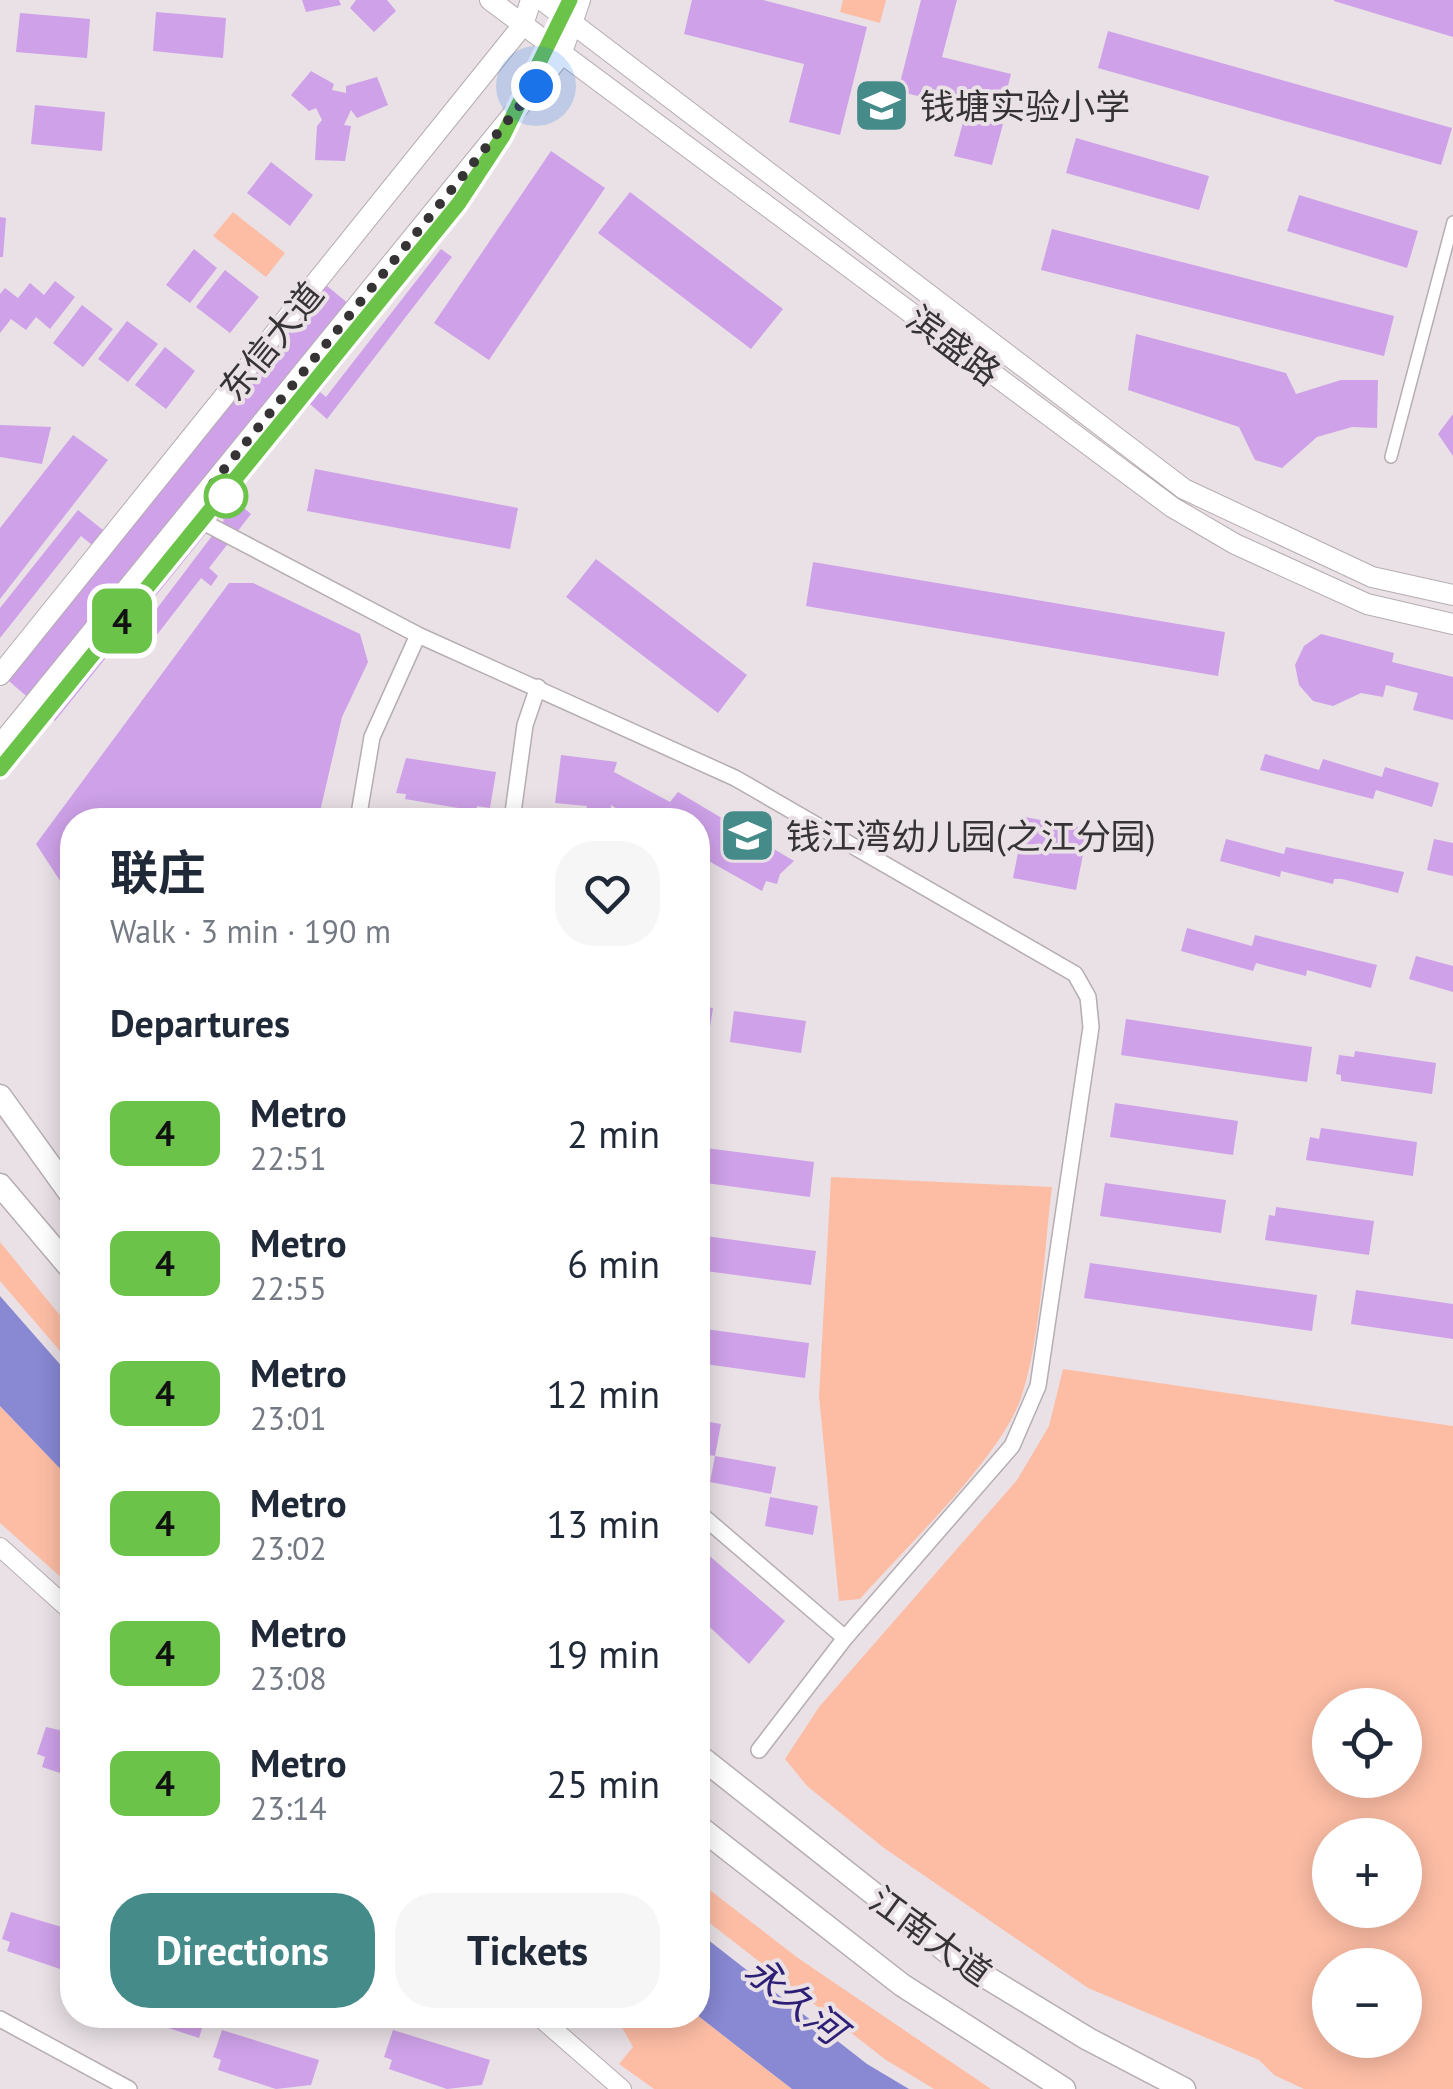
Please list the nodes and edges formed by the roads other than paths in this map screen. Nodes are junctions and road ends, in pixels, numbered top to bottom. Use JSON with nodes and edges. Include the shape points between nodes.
{"nodes":[{"id":1,"x":490,"y":0,"type":"edge"},
{"id":2,"x":531,"y":0,"type":"edge"},
{"id":3,"x":542,"y":0,"type":"edge"},
{"id":4,"x":580,"y":0,"type":"edge"},
{"id":5,"x":573,"y":22,"type":"junction"},
{"id":6,"x":523,"y":25,"type":"junction"},
{"id":7,"x":561,"y":55,"type":"junction"},
{"id":8,"x":1453,"y":222,"type":"edge"},
{"id":9,"x":1391,"y":457,"type":"dead end"},
{"id":10,"x":188,"y":514,"type":"junction"},
{"id":11,"x":1453,"y":595,"type":"edge"},
{"id":12,"x":1453,"y":624,"type":"edge"},
{"id":13,"x":418,"y":635,"type":"junction"},
{"id":14,"x":0,"y":676,"type":"edge"},
{"id":15,"x":538,"y":686,"type":"junction"},
{"id":16,"x":0,"y":745,"type":"edge"},
{"id":17,"x":360,"y":808,"type":"edge"},
{"id":18,"x":514,"y":808,"type":"edge"},
{"id":19,"x":0,"y":1096,"type":"edge"},
{"id":20,"x":60,"y":1179,"type":"edge"},
{"id":21,"x":0,"y":1185,"type":"edge"},
{"id":22,"x":60,"y":1256,"type":"edge"},
{"id":23,"x":710,"y":1522,"type":"edge"},
{"id":24,"x":0,"y":1546,"type":"edge"},
{"id":25,"x":60,"y":1601,"type":"edge"},
{"id":26,"x":845,"y":1638,"type":"junction"},
{"id":27,"x":759,"y":1750,"type":"dead end"},
{"id":28,"x":710,"y":1764,"type":"edge"},
{"id":29,"x":710,"y":1835,"type":"edge"},
{"id":30,"x":0,"y":2019,"type":"edge"},
{"id":31,"x":552,"y":2028,"type":"edge"},
{"id":32,"x":129,"y":2089,"type":"edge"},
{"id":33,"x":622,"y":2089,"type":"edge"},
{"id":34,"x":1064,"y":2089,"type":"edge"},
{"id":35,"x":1184,"y":2089,"type":"edge"}],
"edges":[{"from":1,"to":6,"type":"main road","name":"滨盛路"},
{"from":2,"to":6,"type":"main road","name":"东信大道"},
{"from":3,"to":5,"type":"main road","name":"滨盛路"},
{"from":4,"to":5,"type":"main road","name":"东信大道"},
{"from":5,"to":7,"type":"main road","name":"东信大道"},
{"from":5,"to":11,"type":"main road","name":"滨盛路","via":[[1184,489],[1372,577]]},
{"from":6,"to":7,"type":"main road","name":"滨盛路"},
{"from":6,"to":14,"type":"main road","name":"东信大道"},
{"from":7,"to":10,"type":"main road","name":"东信大道"},
{"from":7,"to":12,"type":"main road","name":"滨盛路","via":[[1172,507],[1235,544],[1367,604]]},
{"from":8,"to":9,"type":"street"},
{"from":10,"to":13,"type":"street"},
{"from":10,"to":16,"type":"main road","name":"东信大道"},
{"from":13,"to":15,"type":"street"},
{"from":13,"to":17,"type":"street","via":[[372,737]]},
{"from":15,"to":18,"type":"street","via":[[525,725]]},
{"from":15,"to":26,"type":"street","via":[[735,778],[1074,974],[1088,997],[1091,1028],[1038,1386],[1012,1446]]},
{"from":19,"to":20,"type":"main road"},
{"from":21,"to":22,"type":"main road"},
{"from":23,"to":26,"type":"street"},
{"from":24,"to":25,"type":"street"},
{"from":26,"to":27,"type":"street"},
{"from":28,"to":35,"type":"main road","name":"江南大道","via":[[955,1958]]},
{"from":29,"to":34,"type":"main road","name":"江南大道","via":[[902,1985]]},
{"from":30,"to":32,"type":"street"},
{"from":31,"to":33,"type":"street"}]}
